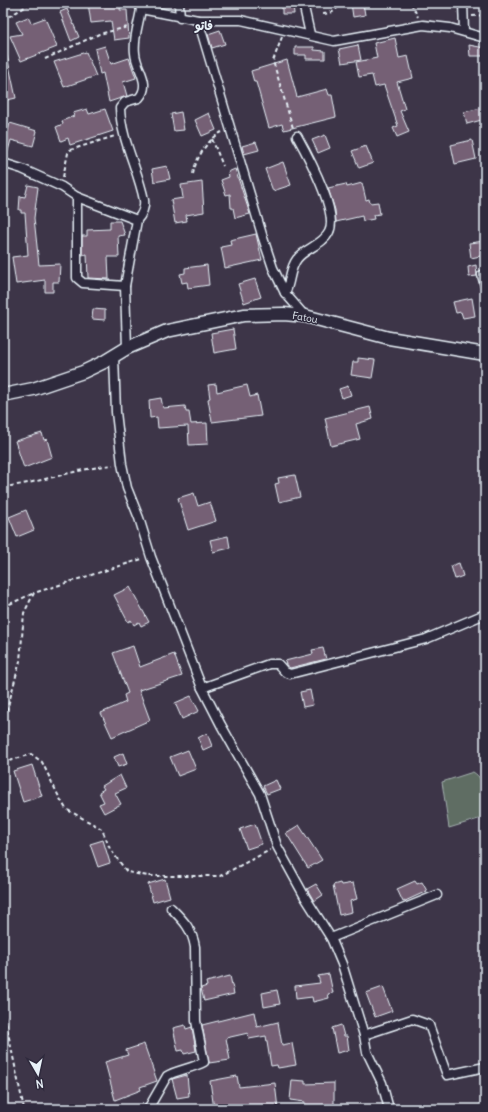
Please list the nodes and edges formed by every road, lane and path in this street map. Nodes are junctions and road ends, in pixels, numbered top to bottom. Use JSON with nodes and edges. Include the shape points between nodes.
{"nodes":[{"id":1,"x":29,"y":3,"type":"edge"},
{"id":2,"x":179,"y":3,"type":"edge"},
{"id":3,"x":303,"y":3,"type":"edge"},
{"id":4,"x":340,"y":3,"type":"edge"},
{"id":5,"x":411,"y":3,"type":"edge"},
{"id":6,"x":463,"y":3,"type":"edge"},
{"id":7,"x":140,"y":6,"type":"edge"},
{"id":8,"x":323,"y":14,"type":"dead end"},
{"id":9,"x":485,"y":15,"type":"edge"},
{"id":10,"x":464,"y":17,"type":"junction"},
{"id":11,"x":180,"y":18,"type":"junction"},
{"id":12,"x":3,"y":20,"type":"edge"},
{"id":13,"x":198,"y":20,"type":"junction"},
{"id":14,"x":423,"y":25,"type":"junction"},
{"id":15,"x":138,"y":26,"type":"junction"},
{"id":16,"x":287,"y":29,"type":"junction"},
{"id":17,"x":464,"y":31,"type":"junction"},
{"id":18,"x":310,"y":34,"type":"junction"},
{"id":19,"x":485,"y":38,"type":"edge"},
{"id":20,"x":46,"y":59,"type":"dead end"},
{"id":21,"x":231,"y":129,"type":"junction"},
{"id":22,"x":124,"y":133,"type":"junction"},
{"id":23,"x":297,"y":136,"type":"joint"},
{"id":24,"x":212,"y":140,"type":"junction"},
{"id":25,"x":3,"y":163,"type":"edge"},
{"id":26,"x":223,"y":166,"type":"dead end"},
{"id":27,"x":193,"y":174,"type":"dead end"},
{"id":28,"x":62,"y":187,"type":"junction"},
{"id":29,"x":77,"y":198,"type":"junction"},
{"id":30,"x":137,"y":220,"type":"junction"},
{"id":31,"x":482,"y":275,"type":"dead end"},
{"id":32,"x":125,"y":286,"type":"junction"},
{"id":33,"x":485,"y":286,"type":"edge"},
{"id":34,"x":285,"y":293,"type":"junction"},
{"id":35,"x":305,"y":316,"type":"junction"},
{"id":36,"x":127,"y":348,"type":"junction"},
{"id":37,"x":485,"y":354,"type":"edge"},
{"id":38,"x":114,"y":356,"type":"junction"},
{"id":39,"x":3,"y":395,"type":"edge"},
{"id":40,"x":122,"y":464,"type":"junction"},
{"id":41,"x":3,"y":487,"type":"edge"},
{"id":42,"x":151,"y":557,"type":"junction"},
{"id":43,"x":34,"y":593,"type":"junction"},
{"id":44,"x":3,"y":607,"type":"edge"},
{"id":45,"x":485,"y":614,"type":"edge"},
{"id":46,"x":202,"y":688,"type":"junction"},
{"id":47,"x":3,"y":725,"type":"edge"},
{"id":48,"x":3,"y":763,"type":"edge"},
{"id":49,"x":277,"y":846,"type":"junction"},
{"id":50,"x":437,"y":895,"type":"dead end"},
{"id":51,"x":170,"y":908,"type":"dead end"},
{"id":52,"x":331,"y":938,"type":"junction"},
{"id":53,"x":3,"y":1009,"type":"edge"},
{"id":54,"x":364,"y":1035,"type":"junction"},
{"id":55,"x":485,"y":1066,"type":"edge"},
{"id":56,"x":24,"y":1109,"type":"edge"},
{"id":57,"x":148,"y":1109,"type":"edge"},
{"id":58,"x":389,"y":1109,"type":"edge"}],
"edges":[{"from":1,"to":12,"type":"path"},
{"from":2,"to":11,"type":"street"},
{"from":3,"to":18,"type":"street"},
{"from":4,"to":8,"type":"path","via":[[334,11]]},
{"from":5,"to":14,"type":"path"},
{"from":6,"to":10,"type":"street"},
{"from":7,"to":11,"type":"street"},
{"from":7,"to":15,"type":"street"},
{"from":9,"to":10,"type":"path"},
{"from":10,"to":17,"type":"street"},
{"from":11,"to":13,"type":"street"},
{"from":13,"to":16,"type":"street","via":[[242,20]]},
{"from":13,"to":21,"type":"street"},
{"from":14,"to":17,"type":"street"},
{"from":14,"to":18,"type":"street","via":[[334,41]]},
{"from":15,"to":20,"type":"path","via":[[116,28],[99,34]]},
{"from":15,"to":22,"type":"street","via":[[135,54],[144,87],[139,98],[125,102],[120,108]]},
{"from":16,"to":18,"type":"street"},
{"from":16,"to":23,"type":"path","via":[[273,61]]},
{"from":17,"to":19,"type":"street"},
{"from":21,"to":24,"type":"path","via":[[221,132]]},
{"from":21,"to":34,"type":"street","via":[[273,268]]},
{"from":22,"to":28,"type":"path","via":[[70,150],[66,159]]},
{"from":22,"to":30,"type":"street","via":[[144,201],[141,216]]},
{"from":23,"to":34,"type":"street","via":[[319,177],[331,225],[325,238],[296,259]]},
{"from":24,"to":26,"type":"path"},
{"from":24,"to":27,"type":"path","via":[[205,146]]},
{"from":25,"to":28,"type":"street"},
{"from":28,"to":29,"type":"street"},
{"from":29,"to":30,"type":"street"},
{"from":29,"to":32,"type":"street","via":[[77,278],[83,283]]},
{"from":30,"to":32,"type":"street"},
{"from":31,"to":33,"type":"street"},
{"from":32,"to":36,"type":"street"},
{"from":34,"to":35,"type":"street"},
{"from":35,"to":36,"type":"street","name":"Fatou","via":[[264,314],[219,320],[167,331]]},
{"from":35,"to":37,"type":"street","name":"Fatou","via":[[389,338]]},
{"from":36,"to":38,"type":"street","name":"Fatou"},
{"from":38,"to":39,"type":"street","name":"Fatou","via":[[64,379]]},
{"from":38,"to":40,"type":"street","via":[[116,412]]},
{"from":40,"to":41,"type":"path","via":[[74,471],[25,485]]},
{"from":40,"to":42,"type":"street","via":[[127,488]]},
{"from":42,"to":43,"type":"path"},
{"from":42,"to":46,"type":"street"},
{"from":43,"to":44,"type":"path"},
{"from":43,"to":47,"type":"path","via":[[24,613],[20,662]]},
{"from":45,"to":46,"type":"street","via":[[426,639],[378,652],[290,674],[278,664],[269,664]]},
{"from":46,"to":49,"type":"street","via":[[260,794]]},
{"from":48,"to":49,"type":"path","via":[[31,754],[42,762],[66,809],[102,829],[110,849],[127,872],[148,876],[220,876]]},
{"from":49,"to":52,"type":"street"},
{"from":50,"to":52,"type":"street"},
{"from":51,"to":57,"type":"street","via":[[188,924],[193,936],[196,1021],[204,1062],[167,1076]]},
{"from":52,"to":54,"type":"street","via":[[342,964]]},
{"from":53,"to":56,"type":"path"},
{"from":54,"to":55,"type":"street","via":[[412,1019],[429,1025],[447,1075]]},
{"from":54,"to":58,"type":"street","via":[[367,1052],[382,1083]]}]}
